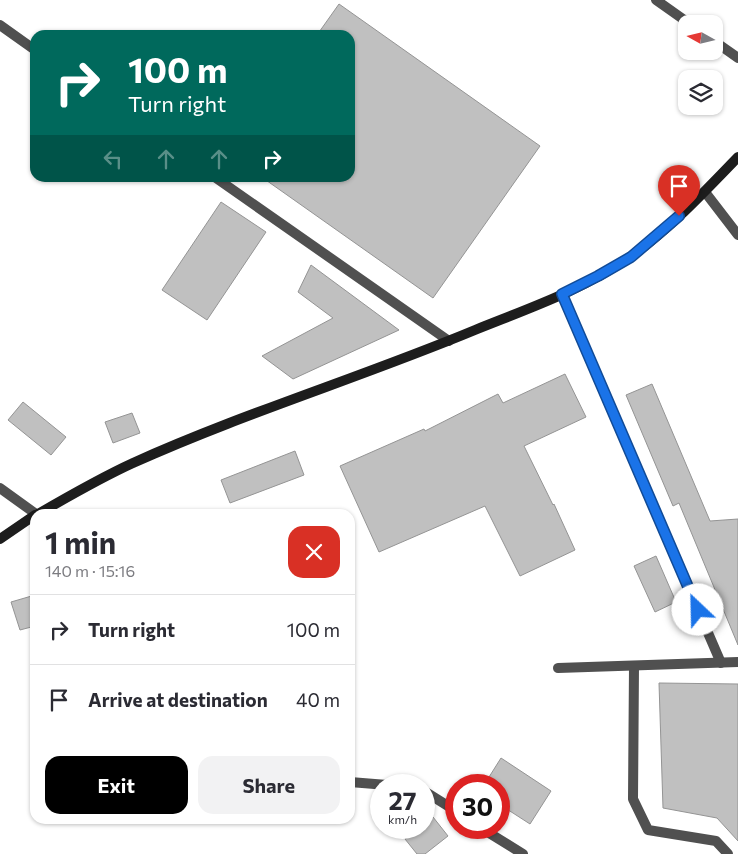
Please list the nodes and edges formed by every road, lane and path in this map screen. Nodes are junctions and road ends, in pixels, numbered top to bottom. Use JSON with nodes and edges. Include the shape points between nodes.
{"nodes":[{"id":1,"x":656,"y":0,"type":"edge"},
{"id":2,"x":678,"y":16,"type":"edge"},
{"id":3,"x":0,"y":25,"type":"edge"},
{"id":4,"x":30,"y":46,"type":"edge"},
{"id":5,"x":723,"y":47,"type":"edge"},
{"id":6,"x":738,"y":58,"type":"edge"},
{"id":7,"x":738,"y":157,"type":"edge"},
{"id":8,"x":222,"y":182,"type":"edge"},
{"id":9,"x":705,"y":192,"type":"junction"},
{"id":10,"x":738,"y":235,"type":"edge"},
{"id":11,"x":562,"y":294,"type":"junction"},
{"id":12,"x":449,"y":341,"type":"junction"},
{"id":13,"x":0,"y":488,"type":"edge"},
{"id":14,"x":45,"y":509,"type":"edge"},
{"id":15,"x":30,"y":510,"type":"edge"},
{"id":16,"x":30,"y":518,"type":"edge"},
{"id":17,"x":0,"y":539,"type":"edge"},
{"id":18,"x":738,"y":662,"type":"edge"},
{"id":19,"x":721,"y":663,"type":"junction"},
{"id":20,"x":634,"y":666,"type":"junction"},
{"id":21,"x":558,"y":668,"type":"dead end"},
{"id":22,"x":355,"y":782,"type":"edge"},
{"id":23,"x":370,"y":784,"type":"edge"},
{"id":24,"x":499,"y":839,"type":"edge"},
{"id":25,"x":523,"y":854,"type":"edge"},
{"id":26,"x":728,"y":854,"type":"edge"}],
"edges":[{"from":1,"to":2,"type":"street"},
{"from":3,"to":4,"type":"street"},
{"from":5,"to":6,"type":"street"},
{"from":7,"to":9,"type":"main road"},
{"from":8,"to":12,"type":"street"},
{"from":9,"to":10,"type":"street"},
{"from":9,"to":11,"type":"main road","via":[[631,257]]},
{"from":11,"to":12,"type":"main road"},
{"from":11,"to":19,"type":"street"},
{"from":12,"to":14,"type":"main road","via":[[133,463]]},
{"from":13,"to":15,"type":"street"},
{"from":16,"to":17,"type":"main road"},
{"from":18,"to":19,"type":"street"},
{"from":19,"to":20,"type":"street"},
{"from":20,"to":21,"type":"street"},
{"from":20,"to":26,"type":"street","via":[[633,799],[648,830],[716,841]]},
{"from":22,"to":23,"type":"street"},
{"from":24,"to":25,"type":"street"}]}
